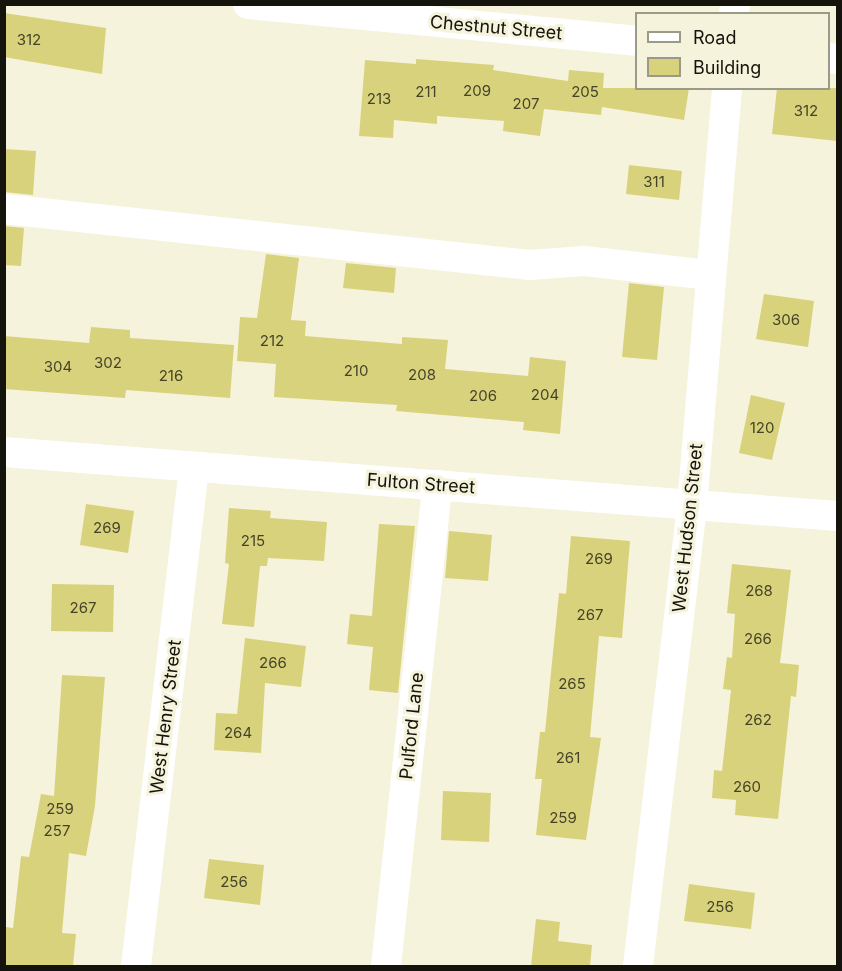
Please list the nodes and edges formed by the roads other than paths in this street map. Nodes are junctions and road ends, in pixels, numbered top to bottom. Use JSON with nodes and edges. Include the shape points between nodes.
{"nodes":[{"id":1,"x":248,"y":4,"type":"edge"},
{"id":2,"x":635,"y":41,"type":"edge"},
{"id":3,"x":727,"y":90,"type":"edge"},
{"id":4,"x":4,"y":209,"type":"edge"},
{"id":5,"x":711,"y":275,"type":"junction"},
{"id":6,"x":4,"y":452,"type":"edge"},
{"id":7,"x":194,"y":468,"type":"junction"},
{"id":8,"x":437,"y":485,"type":"junction"},
{"id":9,"x":692,"y":506,"type":"junction"},
{"id":10,"x":837,"y":516,"type":"edge"},
{"id":11,"x":136,"y":966,"type":"edge"},
{"id":12,"x":386,"y":966,"type":"edge"},
{"id":13,"x":638,"y":966,"type":"edge"}],
"edges":[{"from":1,"to":2,"type":"street","name":"Chestnut Street"},
{"from":3,"to":5,"type":"street","name":"West Hudson Street"},
{"from":4,"to":5,"type":"street","via":[[530,266],[584,261]]},
{"from":5,"to":9,"type":"street","name":"West Hudson Street"},
{"from":6,"to":7,"type":"street","name":"Fulton Street"},
{"from":7,"to":8,"type":"street","name":"Fulton Street"},
{"from":7,"to":11,"type":"street","name":"West Henry Street"},
{"from":8,"to":9,"type":"street","name":"Fulton Street"},
{"from":8,"to":12,"type":"street","name":"Pulford Lane"},
{"from":9,"to":10,"type":"street","name":"Fulton Street"},
{"from":9,"to":13,"type":"street","name":"West Hudson Street"}]}
